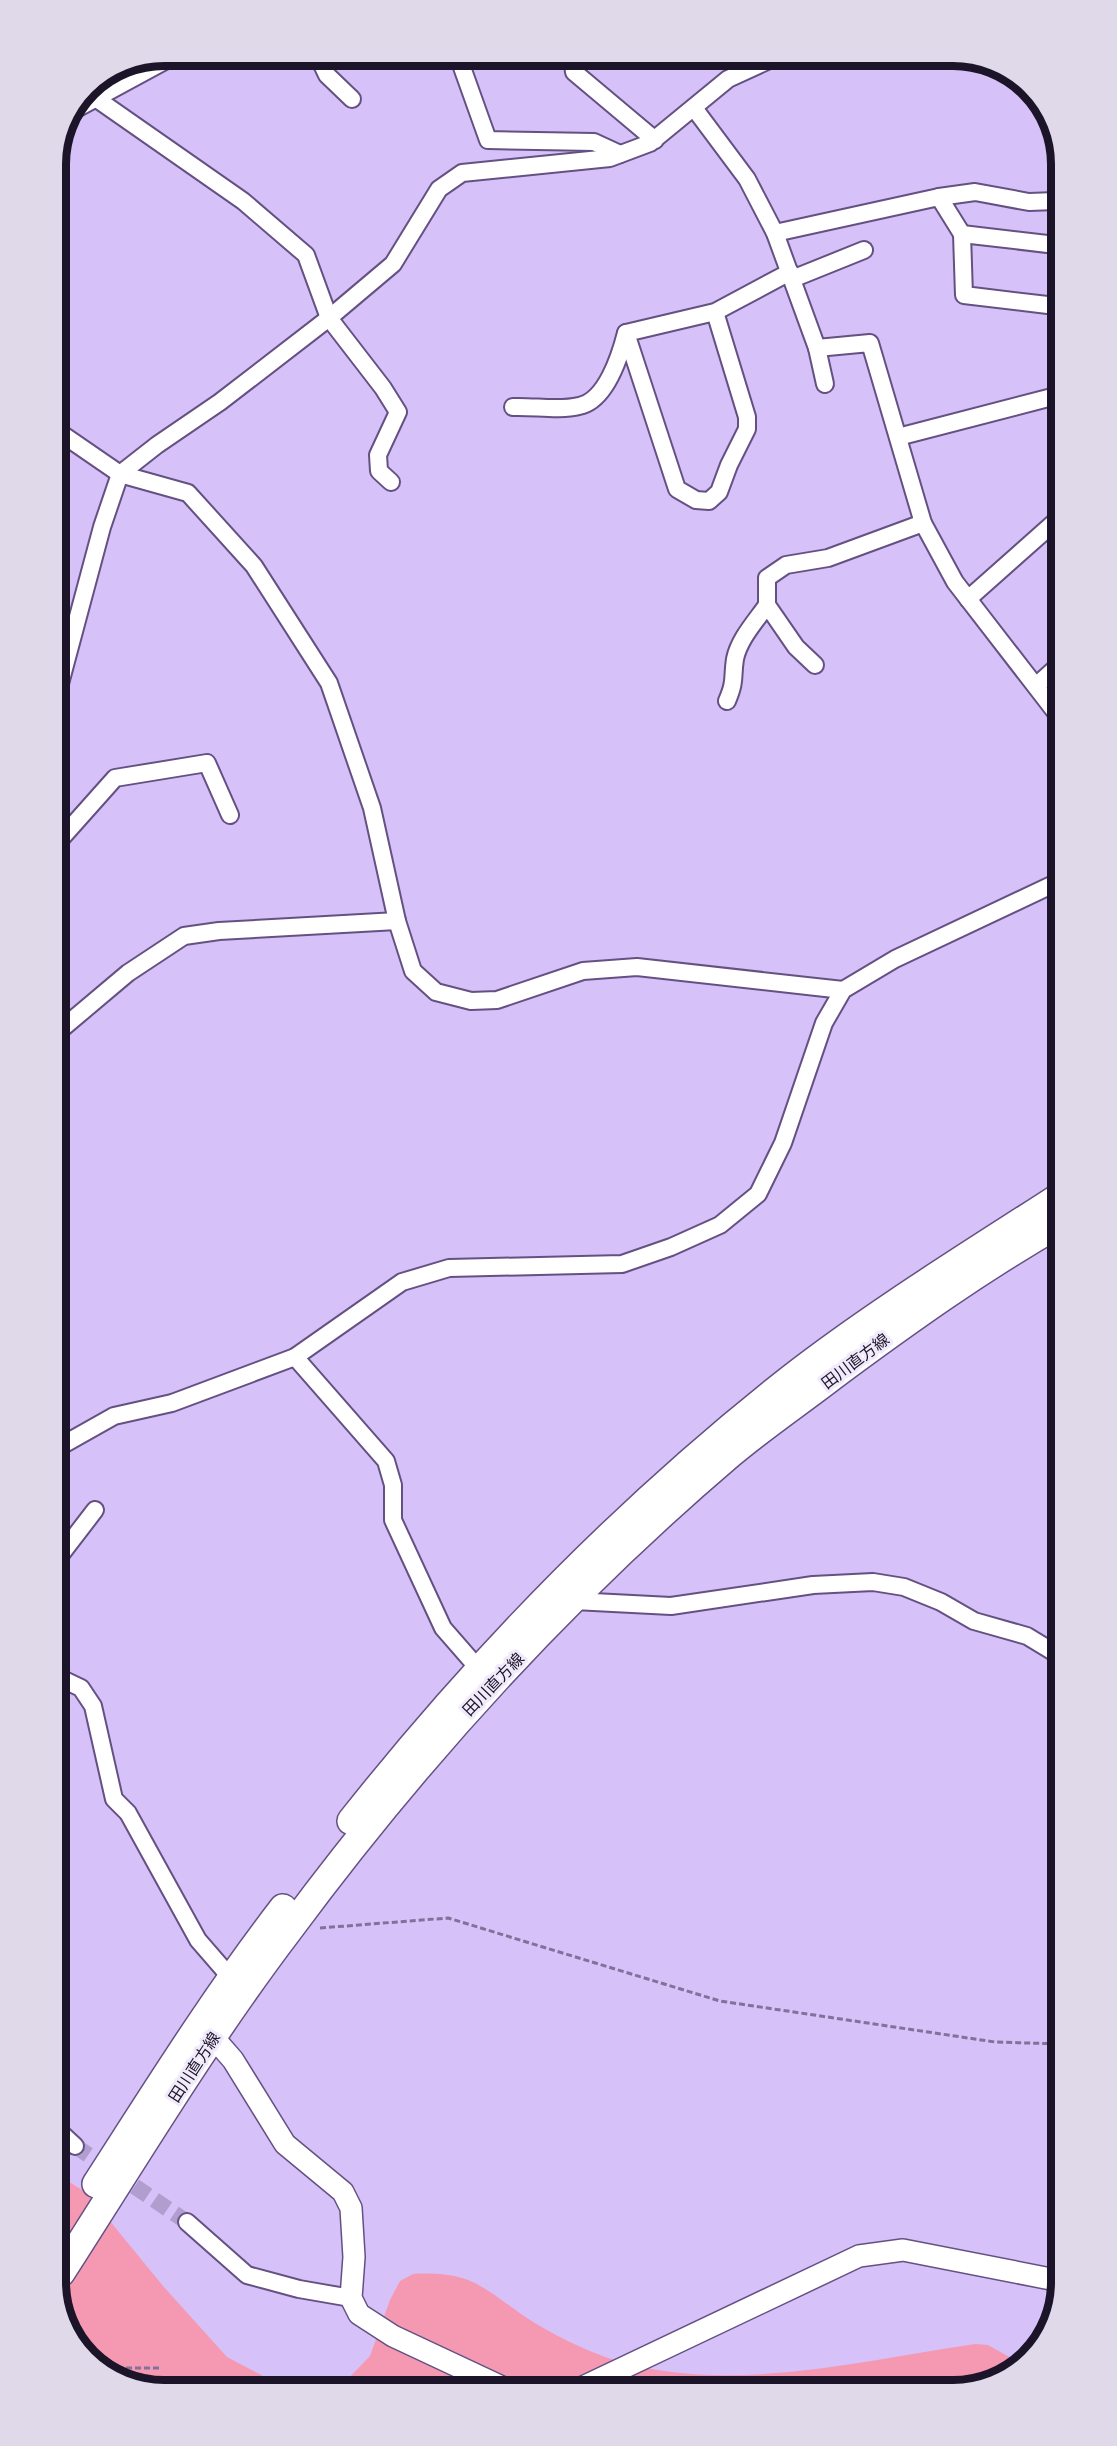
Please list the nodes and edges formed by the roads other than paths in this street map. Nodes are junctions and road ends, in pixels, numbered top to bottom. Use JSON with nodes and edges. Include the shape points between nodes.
{"nodes":[{"id":1,"x":323,"y":66,"type":"edge"},
{"id":2,"x":462,"y":66,"type":"edge"},
{"id":3,"x":573,"y":66,"type":"edge"},
{"id":4,"x":757,"y":66,"type":"edge"},
{"id":5,"x":152,"y":67,"type":"edge"},
{"id":6,"x":94,"y":97,"type":"joint"},
{"id":7,"x":352,"y":99,"type":"dead end"},
{"id":8,"x":694,"y":108,"type":"junction"},
{"id":9,"x":655,"y":140,"type":"junction"},
{"id":10,"x":620,"y":154,"type":"junction"},
{"id":11,"x":939,"y":197,"type":"junction"},
{"id":12,"x":1051,"y":201,"type":"edge"},
{"id":13,"x":776,"y":233,"type":"junction"},
{"id":14,"x":962,"y":234,"type":"junction"},
{"id":15,"x":1051,"y":244,"type":"edge"},
{"id":16,"x":864,"y":250,"type":"dead end"},
{"id":17,"x":791,"y":276,"type":"junction"},
{"id":18,"x":1051,"y":305,"type":"edge"},
{"id":19,"x":715,"y":312,"type":"junction"},
{"id":20,"x":330,"y":318,"type":"junction"},
{"id":21,"x":626,"y":333,"type":"junction"},
{"id":22,"x":817,"y":348,"type":"junction"},
{"id":23,"x":825,"y":384,"type":"dead end"},
{"id":24,"x":1051,"y":397,"type":"edge"},
{"id":25,"x":513,"y":407,"type":"dead end"},
{"id":26,"x":66,"y":437,"type":"edge"},
{"id":27,"x":898,"y":437,"type":"junction"},
{"id":28,"x":120,"y":474,"type":"junction"},
{"id":29,"x":391,"y":482,"type":"dead end"},
{"id":30,"x":923,"y":523,"type":"junction"},
{"id":31,"x":1051,"y":525,"type":"edge"},
{"id":32,"x":968,"y":599,"type":"junction"},
{"id":33,"x":767,"y":605,"type":"junction"},
{"id":34,"x":66,"y":661,"type":"edge"},
{"id":35,"x":815,"y":665,"type":"dead end"},
{"id":36,"x":1051,"y":673,"type":"edge"},
{"id":37,"x":1036,"y":686,"type":"junction"},
{"id":38,"x":727,"y":701,"type":"dead end"},
{"id":39,"x":1051,"y":706,"type":"edge"},
{"id":40,"x":230,"y":815,"type":"dead end"},
{"id":41,"x":66,"y":832,"type":"edge"},
{"id":42,"x":1051,"y":885,"type":"edge"},
{"id":43,"x":397,"y":921,"type":"junction"},
{"id":44,"x":843,"y":990,"type":"junction"},
{"id":45,"x":66,"y":1025,"type":"edge"},
{"id":46,"x":1051,"y":1202,"type":"edge"},
{"id":47,"x":1051,"y":1229,"type":"edge"},
{"id":48,"x":295,"y":1357,"type":"junction"},
{"id":49,"x":66,"y":1443,"type":"edge"},
{"id":50,"x":95,"y":1510,"type":"dead end"},
{"id":51,"x":66,"y":1548,"type":"edge"},
{"id":52,"x":574,"y":1601,"type":"junction"},
{"id":53,"x":1051,"y":1651,"type":"edge"},
{"id":54,"x":485,"y":1676,"type":"junction"},
{"id":55,"x":66,"y":1681,"type":"edge"},
{"id":56,"x":237,"y":1985,"type":"junction"},
{"id":57,"x":213,"y":2037,"type":"junction"},
{"id":58,"x":66,"y":2138,"type":"edge"},
{"id":59,"x":75,"y":2146,"type":"tunnel mouth"},
{"id":60,"x":187,"y":2222,"type":"tunnel mouth"},
{"id":61,"x":66,"y":2231,"type":"edge"},
{"id":62,"x":66,"y":2265,"type":"edge"},
{"id":63,"x":1051,"y":2279,"type":"edge"},
{"id":64,"x":351,"y":2298,"type":"junction"},
{"id":65,"x":487,"y":2380,"type":"edge"},
{"id":66,"x":598,"y":2380,"type":"edge"}],
"edges":[{"from":1,"to":7,"type":"street"},
{"from":2,"to":10,"type":"street","via":[[488,140],[594,142]]},
{"from":3,"to":9,"type":"street","via":[[574,72]]},
{"from":4,"to":8,"type":"street","via":[[728,80]]},
{"from":5,"to":6,"type":"street"},
{"from":6,"to":20,"type":"street","via":[[243,201],[306,255]]},
{"from":8,"to":9,"type":"street"},
{"from":8,"to":13,"type":"street","via":[[747,179]]},
{"from":9,"to":10,"type":"street"},
{"from":10,"to":20,"type":"street","via":[[462,174],[439,189],[393,264]]},
{"from":11,"to":12,"type":"street","via":[[975,192],[1029,202]]},
{"from":11,"to":13,"type":"street"},
{"from":11,"to":14,"type":"street"},
{"from":13,"to":17,"type":"street"},
{"from":14,"to":15,"type":"street"},
{"from":14,"to":18,"type":"street","via":[[964,295]]},
{"from":16,"to":17,"type":"street"},
{"from":17,"to":19,"type":"street"},
{"from":17,"to":22,"type":"street"},
{"from":19,"to":21,"type":"street"},
{"from":19,"to":21,"type":"street","via":[[747,417],[747,429],[719,492],[709,501],[696,500],[676,489]]},
{"from":20,"to":28,"type":"street"},
{"from":20,"to":29,"type":"street","via":[[398,412],[378,455],[379,471]]},
{"from":21,"to":25,"type":"street","via":[[617,366],[593,399],[580,406]]},
{"from":22,"to":23,"type":"street"},
{"from":22,"to":27,"type":"street","via":[[870,343]]},
{"from":24,"to":27,"type":"street"},
{"from":26,"to":28,"type":"street"},
{"from":27,"to":30,"type":"street"},
{"from":28,"to":34,"type":"street"},
{"from":28,"to":43,"type":"street","via":[[188,492],[254,566],[329,683],[372,808]]},
{"from":30,"to":32,"type":"street"},
{"from":30,"to":33,"type":"street","via":[[828,558],[786,565],[767,578]]},
{"from":31,"to":32,"type":"street"},
{"from":32,"to":37,"type":"street"},
{"from":33,"to":35,"type":"street"},
{"from":33,"to":38,"type":"street","via":[[735,657],[735,683]]},
{"from":36,"to":37,"type":"street"},
{"from":37,"to":39,"type":"street"},
{"from":40,"to":41,"type":"street","via":[[207,763],[115,778]]},
{"from":42,"to":44,"type":"street","via":[[895,959]]},
{"from":43,"to":44,"type":"street","via":[[413,971],[436,992],[471,1000],[497,1000],[584,971],[637,967]]},
{"from":43,"to":45,"type":"street","via":[[184,936],[128,973]]},
{"from":44,"to":48,"type":"street","via":[[824,1023],[783,1143],[758,1194],[720,1225],[622,1264],[448,1268],[402,1282]]},
{"from":46,"to":54,"type":"main road","name":"田川直方線","via":[[875,1316],[790,1380],[635,1512],[556,1587]]},
{"from":47,"to":52,"type":"main road","name":"田川直方線","via":[[882,1340],[730,1455]]},
{"from":48,"to":49,"type":"street","via":[[172,1403],[114,1416]]},
{"from":48,"to":54,"type":"street","via":[[386,1461],[393,1485],[393,1520],[443,1628]]},
{"from":50,"to":51,"type":"street"},
{"from":52,"to":53,"type":"street","via":[[671,1606],[813,1585],[873,1582],[904,1587],[975,1621],[1027,1636]]},
{"from":52,"to":54,"type":"main road","name":"田川直方線"},
{"from":54,"to":56,"type":"main road","name":"田川直方線","via":[[288,1930]]},
{"from":54,"to":56,"type":"main road","name":"田川直方線","via":[[416,1738]]},
{"from":55,"to":56,"type":"street","via":[[81,1688],[93,1706],[114,1799],[128,1813],[198,1940]]},
{"from":56,"to":57,"type":"main road","name":"田川直方線"},
{"from":56,"to":61,"type":"main road","name":"田川直方線"},
{"from":57,"to":62,"type":"main road","name":"田川直方線"},
{"from":57,"to":64,"type":"street","via":[[285,2144],[343,2192],[351,2208]]},
{"from":58,"to":59,"type":"street"},
{"from":60,"to":64,"type":"street","via":[[247,2275]]},
{"from":63,"to":66,"type":"street","via":[[903,2250],[859,2256]]},
{"from":64,"to":65,"type":"street","via":[[359,2314],[393,2336]]}]}
